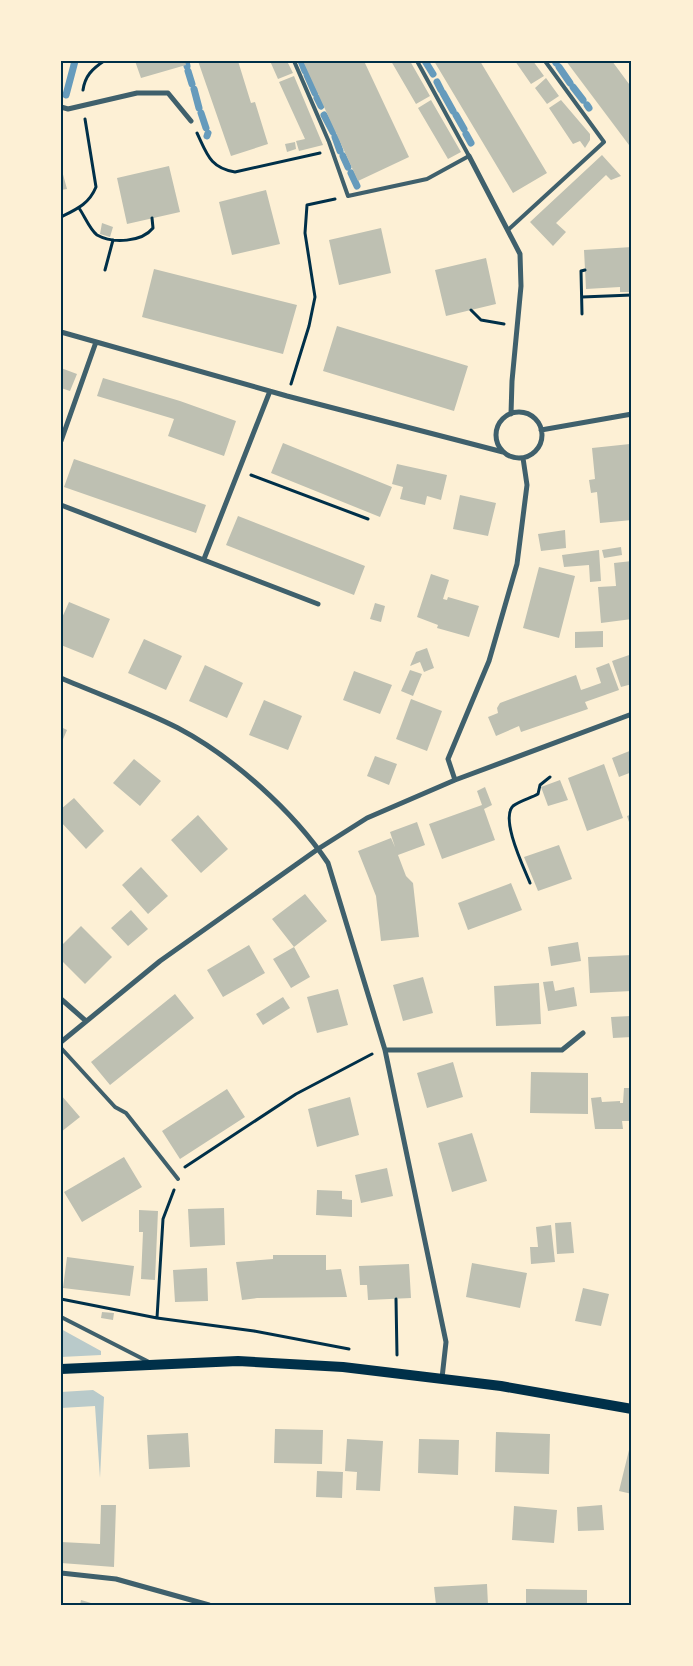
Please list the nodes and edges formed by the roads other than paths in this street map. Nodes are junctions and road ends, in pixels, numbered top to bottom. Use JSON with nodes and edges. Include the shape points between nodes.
{"nodes":[{"id":1,"x":294,"y":61,"type":"edge"},
{"id":2,"x":417,"y":61,"type":"edge"},
{"id":3,"x":545,"y":61,"type":"edge"},
{"id":4,"x":61,"y":107,"type":"edge"},
{"id":5,"x":191,"y":121,"type":"road end"},
{"id":6,"x":469,"y":156,"type":"junction"},
{"id":7,"x":508,"y":230,"type":"junction"},
{"id":8,"x":61,"y":332,"type":"edge"},
{"id":9,"x":96,"y":342,"type":"junction"},
{"id":10,"x":270,"y":391,"type":"junction"},
{"id":11,"x":511,"y":414,"type":"junction"},
{"id":12,"x":632,"y":414,"type":"edge"},
{"id":13,"x":541,"y":430,"type":"junction"},
{"id":14,"x":61,"y":441,"type":"edge"},
{"id":15,"x":503,"y":452,"type":"junction"},
{"id":16,"x":523,"y":458,"type":"junction"},
{"id":17,"x":61,"y":504,"type":"edge"},
{"id":18,"x":204,"y":558,"type":"junction"},
{"id":19,"x":318,"y":604,"type":"dead end"},
{"id":20,"x":61,"y":678,"type":"edge"},
{"id":21,"x":632,"y":714,"type":"edge"},
{"id":22,"x":455,"y":780,"type":"junction"},
{"id":23,"x":318,"y":848,"type":"junction"},
{"id":24,"x":61,"y":999,"type":"edge"},
{"id":25,"x":86,"y":1021,"type":"junction"},
{"id":26,"x":583,"y":1033,"type":"dead end"},
{"id":27,"x":61,"y":1042,"type":"edge"},
{"id":28,"x":61,"y":1048,"type":"edge"},
{"id":29,"x":385,"y":1050,"type":"junction"},
{"id":30,"x":178,"y":1179,"type":"road end"},
{"id":31,"x":61,"y":1317,"type":"edge"},
{"id":32,"x":153,"y":1364,"type":"junction"},
{"id":33,"x":61,"y":1369,"type":"edge"},
{"id":34,"x":442,"y":1378,"type":"junction"},
{"id":35,"x":632,"y":1409,"type":"edge"},
{"id":36,"x":61,"y":1573,"type":"edge"},
{"id":37,"x":209,"y":1605,"type":"edge"}],
"edges":[{"from":1,"to":6,"type":"lane","via":[[348,196],[427,179]]},
{"from":2,"to":6,"type":"lane"},
{"from":3,"to":7,"type":"lane","via":[[604,142]]},
{"from":4,"to":5,"type":"street","via":[[68,109],[137,93],[168,94]]},
{"from":6,"to":7,"type":"street"},
{"from":7,"to":11,"type":"street","via":[[520,254],[521,286]]},
{"from":8,"to":9,"type":"street"},
{"from":9,"to":10,"type":"street"},
{"from":9,"to":14,"type":"street"},
{"from":10,"to":15,"type":"street"},
{"from":10,"to":18,"type":"street"},
{"from":11,"to":13,"type":"street","via":[[533,417]]},
{"from":11,"to":15,"type":"street","via":[[504,418],[497,430],[496,438]]},
{"from":12,"to":13,"type":"street"},
{"from":13,"to":16,"type":"street","via":[[540,444]]},
{"from":15,"to":16,"type":"street"},
{"from":16,"to":22,"type":"street","via":[[528,485],[517,564],[489,661],[448,758]]},
{"from":17,"to":18,"type":"street"},
{"from":18,"to":19,"type":"street"},
{"from":20,"to":23,"type":"street","via":[[178,728],[231,763],[275,801]]},
{"from":21,"to":22,"type":"street"},
{"from":22,"to":23,"type":"street","via":[[367,818]]},
{"from":23,"to":25,"type":"street","via":[[160,961]]},
{"from":23,"to":29,"type":"street","via":[[328,863]]},
{"from":24,"to":25,"type":"street"},
{"from":25,"to":27,"type":"street"},
{"from":26,"to":29,"type":"street","via":[[562,1050]]},
{"from":28,"to":30,"type":"lane","via":[[115,1108],[126,1113]]},
{"from":29,"to":34,"type":"street","via":[[446,1342]]},
{"from":31,"to":32,"type":"lane"},
{"from":32,"to":33,"type":"main road"},
{"from":32,"to":34,"type":"main road","via":[[251,1362],[343,1367]]},
{"from":34,"to":35,"type":"main road"},
{"from":36,"to":37,"type":"street","via":[[116,1579]]}]}
